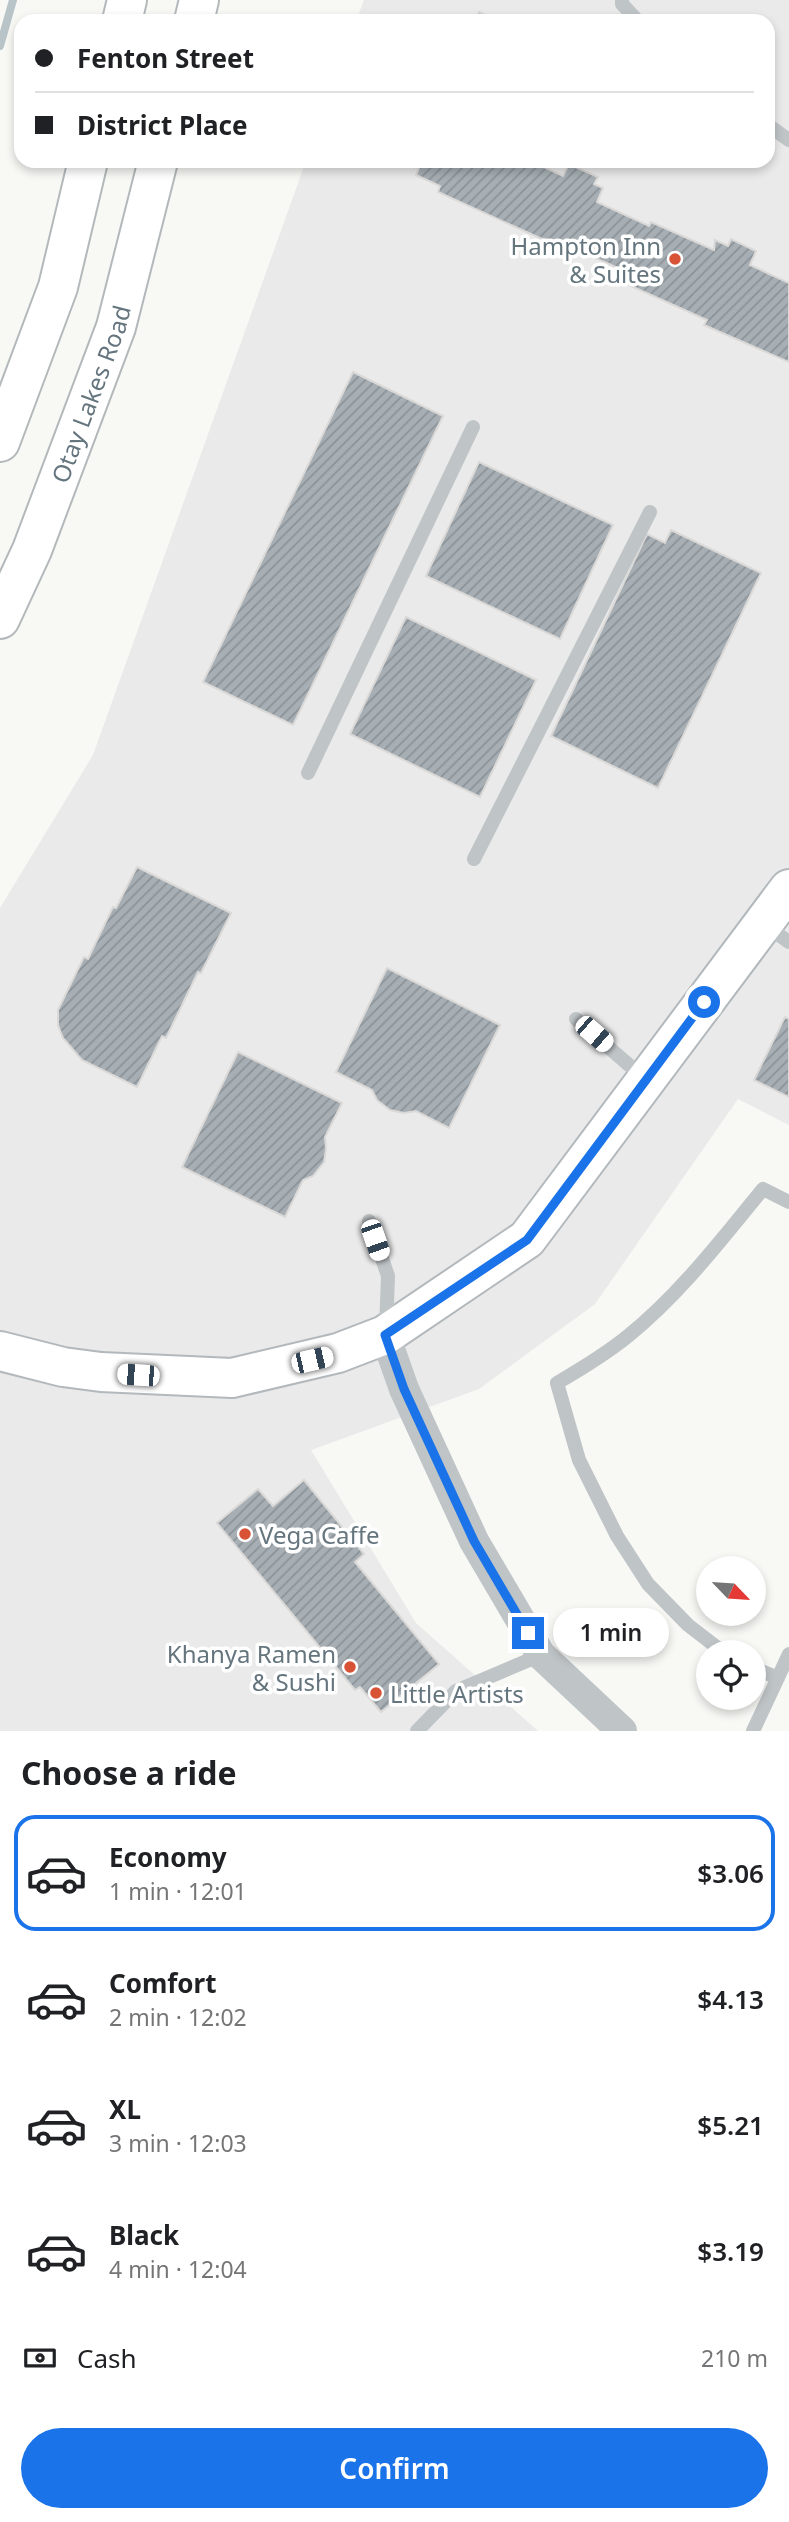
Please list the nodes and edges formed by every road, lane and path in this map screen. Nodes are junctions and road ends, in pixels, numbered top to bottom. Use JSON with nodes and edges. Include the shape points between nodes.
{"nodes":[{"id":1,"x":622,"y":0,"type":"edge"},
{"id":2,"x":631,"y":14,"type":"edge"},
{"id":3,"x":86,"y":168,"type":"edge"},
{"id":4,"x":156,"y":168,"type":"edge"},
{"id":5,"x":473,"y":427,"type":"dead end"},
{"id":6,"x":0,"y":442,"type":"edge"},
{"id":7,"x":650,"y":512,"type":"dead end"},
{"id":8,"x":0,"y":619,"type":"edge"},
{"id":9,"x":308,"y":773,"type":"dead end"},
{"id":10,"x":474,"y":859,"type":"dead end"},
{"id":11,"x":789,"y":888,"type":"edge"},
{"id":12,"x":776,"y":933,"type":"edge"},
{"id":13,"x":576,"y":1019,"type":"dead end"},
{"id":14,"x":646,"y":1080,"type":"junction"},
{"id":15,"x":789,"y":1202,"type":"edge"},
{"id":16,"x":369,"y":1221,"type":"dead end"},
{"id":17,"x":385,"y":1335,"type":"junction"},
{"id":18,"x":0,"y":1351,"type":"edge"},
{"id":19,"x":707,"y":1640,"type":"edge"},
{"id":20,"x":789,"y":1654,"type":"edge"},
{"id":21,"x":541,"y":1655,"type":"junction"},
{"id":22,"x":766,"y":1673,"type":"edge"},
{"id":23,"x":778,"y":1678,"type":"junction"},
{"id":24,"x":417,"y":1731,"type":"edge"},
{"id":25,"x":622,"y":1731,"type":"edge"},
{"id":26,"x":753,"y":1731,"type":"edge"}],
"edges":[{"from":1,"to":2,"type":"lane"},
{"from":3,"to":6,"type":"street","via":[[58,287]]},
{"from":4,"to":8,"type":"street","name":"Otay Lakes Road","via":[[116,327],[32,550]]},
{"from":5,"to":9,"type":"lane"},
{"from":7,"to":10,"type":"lane"},
{"from":11,"to":12,"type":"street"},
{"from":12,"to":14,"type":"street"},
{"from":13,"to":14,"type":"lane"},
{"from":14,"to":17,"type":"street","via":[[527,1240]]},
{"from":15,"to":19,"type":"lane","via":[[763,1189],[660,1306],[628,1336],[557,1383],[579,1460],[617,1536],[648,1584]]},
{"from":16,"to":17,"type":"lane","via":[[387,1276]]},
{"from":17,"to":18,"type":"street","via":[[338,1353],[232,1378],[101,1372]]},
{"from":17,"to":21,"type":"street","via":[[404,1389],[474,1541]]},
{"from":20,"to":23,"type":"lane"},
{"from":21,"to":24,"type":"lane","via":[[456,1691]]},
{"from":21,"to":25,"type":"street"},
{"from":22,"to":23,"type":"lane"},
{"from":23,"to":26,"type":"lane"}]}
